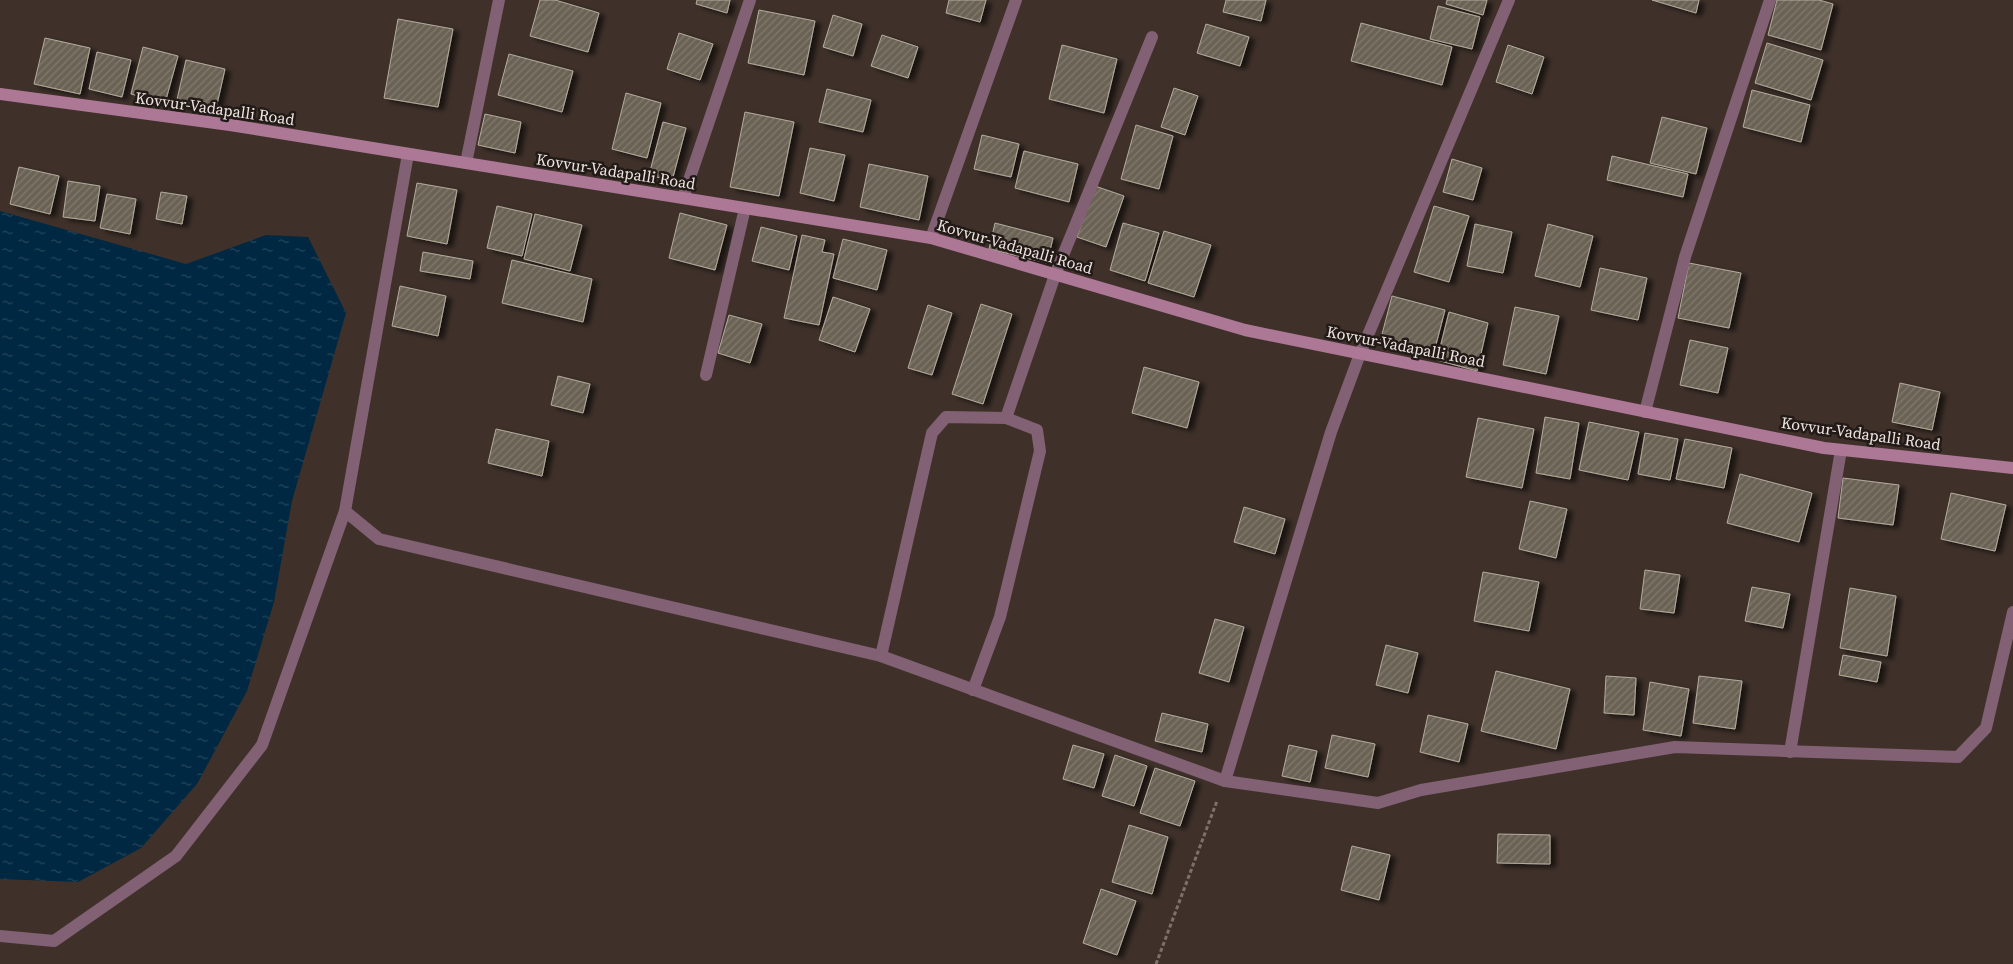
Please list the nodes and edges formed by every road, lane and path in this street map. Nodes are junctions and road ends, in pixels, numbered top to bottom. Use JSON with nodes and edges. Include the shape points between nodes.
{"nodes":[{"id":1,"x":499,"y":0,"type":"edge"},
{"id":2,"x":750,"y":0,"type":"edge"},
{"id":3,"x":1016,"y":0,"type":"edge"},
{"id":4,"x":1509,"y":0,"type":"edge"},
{"id":5,"x":1770,"y":0,"type":"edge"},
{"id":6,"x":1152,"y":37,"type":"dead end"},
{"id":7,"x":0,"y":94,"type":"edge"},
{"id":8,"x":408,"y":154,"type":"junction"},
{"id":9,"x":466,"y":163,"type":"junction"},
{"id":10,"x":683,"y":198,"type":"junction"},
{"id":11,"x":745,"y":208,"type":"junction"},
{"id":12,"x":930,"y":238,"type":"junction"},
{"id":13,"x":1055,"y":274,"type":"junction"},
{"id":14,"x":1360,"y":354,"type":"junction"},
{"id":15,"x":706,"y":375,"type":"dead end"},
{"id":16,"x":1645,"y":412,"type":"junction"},
{"id":17,"x":1006,"y":418,"type":"junction"},
{"id":18,"x":1841,"y":450,"type":"junction"},
{"id":19,"x":2013,"y":468,"type":"edge"},
{"id":20,"x":345,"y":511,"type":"junction"},
{"id":21,"x":2013,"y":612,"type":"edge"},
{"id":22,"x":881,"y":656,"type":"junction"},
{"id":23,"x":974,"y":690,"type":"junction"},
{"id":24,"x":1790,"y":752,"type":"junction"},
{"id":25,"x":1224,"y":781,"type":"junction"},
{"id":26,"x":0,"y":936,"type":"edge"},
{"id":27,"x":1156,"y":964,"type":"edge"}],
"edges":[{"from":1,"to":9,"type":"street"},
{"from":2,"to":10,"type":"street"},
{"from":3,"to":12,"type":"street"},
{"from":4,"to":14,"type":"street"},
{"from":5,"to":16,"type":"street","via":[[1685,257]]},
{"from":6,"to":13,"type":"street"},
{"from":7,"to":8,"type":"main road","name":"Kovvur-Vadapalli Road","via":[[230,125]]},
{"from":8,"to":9,"type":"main road","name":"Kovvur-Vadapalli Road"},
{"from":8,"to":20,"type":"street"},
{"from":9,"to":10,"type":"main road","name":"Kovvur-Vadapalli Road"},
{"from":10,"to":11,"type":"main road","name":"Kovvur-Vadapalli Road"},
{"from":11,"to":12,"type":"main road","name":"Kovvur-Vadapalli Road"},
{"from":11,"to":15,"type":"street"},
{"from":12,"to":13,"type":"main road","name":"Kovvur-Vadapalli Road"},
{"from":13,"to":14,"type":"main road","name":"Kovvur-Vadapalli Road","via":[[1245,330]]},
{"from":13,"to":17,"type":"street"},
{"from":14,"to":16,"type":"main road","name":"Kovvur-Vadapalli Road"},
{"from":14,"to":25,"type":"street","via":[[1331,432]]},
{"from":16,"to":18,"type":"main road","name":"Kovvur-Vadapalli Road"},
{"from":17,"to":22,"type":"street","via":[[946,417],[932,433]]},
{"from":17,"to":23,"type":"street","via":[[1037,430],[1040,451],[1000,617]]},
{"from":18,"to":19,"type":"main road","name":"Kovvur-Vadapalli Road"},
{"from":18,"to":24,"type":"street"},
{"from":20,"to":22,"type":"street","via":[[379,539]]},
{"from":20,"to":26,"type":"street","via":[[262,745],[176,856],[54,941]]},
{"from":21,"to":24,"type":"street","via":[[1986,728],[1958,757]]},
{"from":22,"to":23,"type":"street"},
{"from":23,"to":25,"type":"street"},
{"from":24,"to":25,"type":"street","via":[[1676,747],[1421,790],[1378,803]]},
{"from":25,"to":27,"type":"path"}]}
